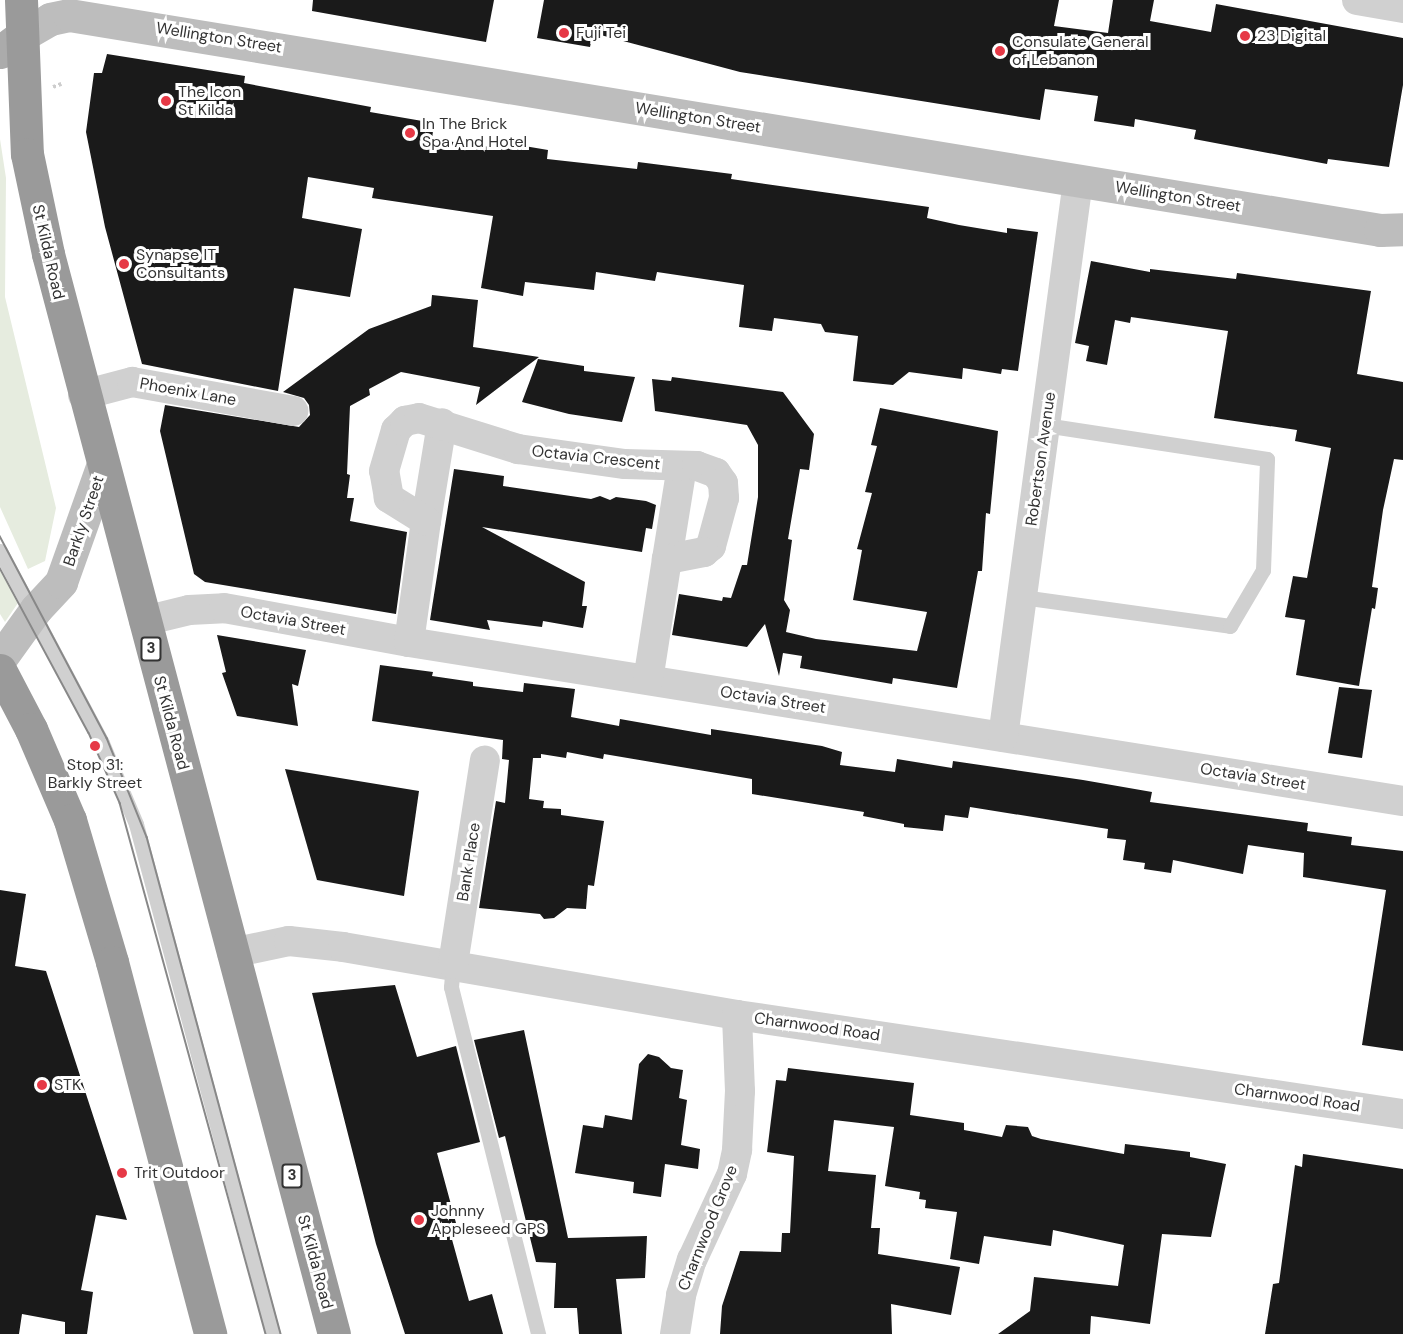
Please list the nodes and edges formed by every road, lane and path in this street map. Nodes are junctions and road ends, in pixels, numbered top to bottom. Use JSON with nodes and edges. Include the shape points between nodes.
{"nodes":[{"id":1,"x":21,"y":0,"type":"edge"},
{"id":2,"x":1357,"y":0,"type":"edge"},
{"id":3,"x":1403,"y":8,"type":"edge"},
{"id":4,"x":10,"y":44,"type":"edge"},
{"id":5,"x":1078,"y":181,"type":"junction"},
{"id":6,"x":1395,"y":234,"type":"edge"},
{"id":7,"x":83,"y":395,"type":"junction"},
{"id":8,"x":293,"y":411,"type":"dead end"},
{"id":9,"x":442,"y":423,"type":"junction"},
{"id":10,"x":1046,"y":425,"type":"junction"},
{"id":11,"x":682,"y":466,"type":"junction"},
{"id":12,"x":102,"y":467,"type":"junction"},
{"id":13,"x":426,"y":521,"type":"junction"},
{"id":14,"x":0,"y":551,"type":"edge"},
{"id":15,"x":667,"y":559,"type":"junction"},
{"id":16,"x":1022,"y":597,"type":"junction"},
{"id":17,"x":33,"y":614,"type":"junction"},
{"id":18,"x":144,"y":621,"type":"junction"},
{"id":19,"x":409,"y":642,"type":"junction"},
{"id":20,"x":0,"y":660,"type":"edge"},
{"id":21,"x":0,"y":670,"type":"edge"},
{"id":22,"x":648,"y":680,"type":"junction"},
{"id":23,"x":1003,"y":737,"type":"junction"},
{"id":24,"x":485,"y":760,"type":"dead end"},
{"id":25,"x":1402,"y":796,"type":"edge"},
{"id":26,"x":232,"y":953,"type":"junction"},
{"id":27,"x":453,"y":964,"type":"junction"},
{"id":28,"x":737,"y":1015,"type":"junction"},
{"id":29,"x":1403,"y":1114,"type":"edge"},
{"id":30,"x":210,"y":1334,"type":"edge"},
{"id":31,"x":273,"y":1334,"type":"edge"},
{"id":32,"x":334,"y":1334,"type":"edge"},
{"id":33,"x":538,"y":1334,"type":"edge"},
{"id":34,"x":675,"y":1334,"type":"edge"}],
"edges":[{"from":1,"to":4,"type":"highway","name":"St Kilda Road","number":"3"},
{"from":2,"to":3,"type":"street"},
{"from":4,"to":5,"type":"street","name":"Wellington Street","via":[[50,19],[77,16]]},
{"from":4,"to":7,"type":"highway","name":"St Kilda Road","number":"3","via":[[27,154]]},
{"from":5,"to":6,"type":"street","name":"Wellington Street"},
{"from":5,"to":10,"type":"street","name":"Robertson Avenue"},
{"from":7,"to":8,"type":"street","name":"Phoenix Lane","via":[[132,382]]},
{"from":7,"to":12,"type":"highway","name":"St Kilda Road","number":"3"},
{"from":9,"to":11,"type":"street","name":"Octavia Crescent","via":[[486,440],[549,455]]},
{"from":9,"to":13,"type":"street"},
{"from":9,"to":13,"type":"street","name":"Octavia Crescent","via":[[419,418],[405,421],[396,430],[385,459],[384,485],[389,498]]},
{"from":10,"to":16,"type":"street","name":"Robertson Avenue"},
{"from":10,"to":16,"type":"lane","via":[[1267,459],[1263,570],[1230,626]]},
{"from":11,"to":15,"type":"street","name":"Octavia Crescent"},
{"from":11,"to":15,"type":"street","name":"Octavia Crescent","via":[[704,467],[716,473],[723,483],[724,498],[708,550]]},
{"from":12,"to":17,"type":"street","name":"Barkly Street","via":[[61,582]]},
{"from":12,"to":18,"type":"highway","name":"St Kilda Road","number":"3"},
{"from":13,"to":19,"type":"street"},
{"from":14,"to":17,"type":"lane"},
{"from":15,"to":22,"type":"street","name":"Octavia Crescent"},
{"from":16,"to":23,"type":"street","name":"Robertson Avenue"},
{"from":17,"to":20,"type":"street","name":"Barkly Street"},
{"from":17,"to":31,"type":"lane","via":[[102,743],[136,824]]},
{"from":18,"to":19,"type":"street","name":"Octavia Street","via":[[189,610],[224,608]]},
{"from":18,"to":26,"type":"highway","name":"St Kilda Road","number":"3"},
{"from":19,"to":22,"type":"street","name":"Octavia Street"},
{"from":21,"to":30,"type":"highway","via":[[31,729],[70,820],[112,962]]},
{"from":22,"to":23,"type":"street","name":"Octavia Street"},
{"from":23,"to":25,"type":"street","name":"Octavia Street"},
{"from":24,"to":27,"type":"street","name":"Bank Place"},
{"from":26,"to":27,"type":"street","name":"Charnwood Road","via":[[289,941]]},
{"from":26,"to":32,"type":"highway","name":"St Kilda Road","number":"3"},
{"from":27,"to":28,"type":"street","name":"Charnwood Road"},
{"from":27,"to":33,"type":"lane","via":[[451,987]]},
{"from":28,"to":29,"type":"street","name":"Charnwood Road"},
{"from":28,"to":34,"type":"street","name":"Charnwood Grove","via":[[737,1150],[732,1174],[692,1260],[681,1294]]}]}
